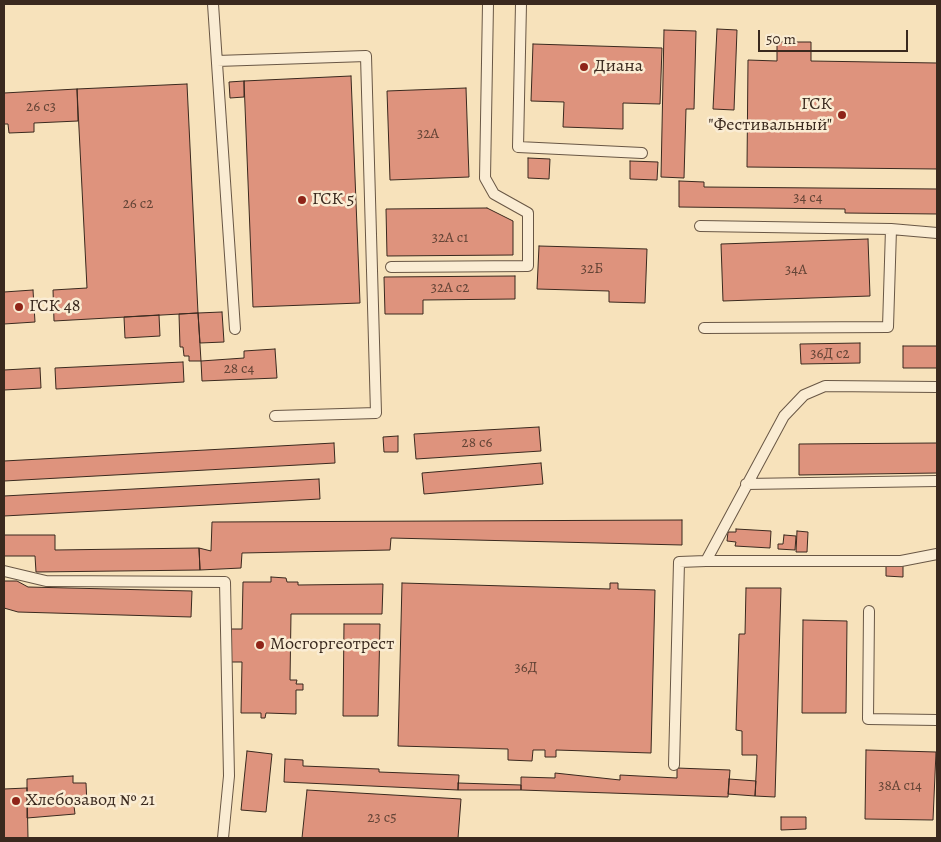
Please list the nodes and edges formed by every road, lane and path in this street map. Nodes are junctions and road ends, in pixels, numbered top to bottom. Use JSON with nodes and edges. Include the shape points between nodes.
{"nodes":[{"id":1,"x":213,"y":4,"type":"edge"},
{"id":2,"x":488,"y":4,"type":"edge"},
{"id":3,"x":520,"y":4,"type":"edge"},
{"id":4,"x":217,"y":61,"type":"junction"},
{"id":5,"x":642,"y":153,"type":"dead end"},
{"id":6,"x":700,"y":226,"type":"dead end"},
{"id":7,"x":891,"y":228,"type":"junction"},
{"id":8,"x":937,"y":233,"type":"edge"},
{"id":9,"x":391,"y":267,"type":"dead end"},
{"id":10,"x":704,"y":328,"type":"dead end"},
{"id":11,"x":235,"y":329,"type":"dead end"},
{"id":12,"x":937,"y":387,"type":"edge"},
{"id":13,"x":276,"y":416,"type":"dead end"},
{"id":14,"x":937,"y":481,"type":"edge"},
{"id":15,"x":746,"y":484,"type":"junction"},
{"id":16,"x":937,"y":554,"type":"edge"},
{"id":17,"x":706,"y":561,"type":"junction"},
{"id":18,"x":4,"y":571,"type":"edge"},
{"id":19,"x":868,"y":611,"type":"dead end"},
{"id":20,"x":937,"y":720,"type":"edge"},
{"id":21,"x":674,"y":765,"type":"dead end"},
{"id":22,"x":223,"y":838,"type":"edge"}],
"edges":[{"from":1,"to":4,"type":"lane"},
{"from":2,"to":9,"type":"lane","via":[[485,178],[494,194],[528,213],[528,266]]},
{"from":3,"to":5,"type":"lane","via":[[518,147]]},
{"from":4,"to":11,"type":"lane"},
{"from":4,"to":13,"type":"lane","via":[[366,56],[376,413]]},
{"from":6,"to":7,"type":"lane"},
{"from":7,"to":8,"type":"lane"},
{"from":7,"to":10,"type":"lane","via":[[888,327]]},
{"from":12,"to":15,"type":"lane","via":[[824,386],[804,395],[784,416]]},
{"from":14,"to":15,"type":"lane"},
{"from":15,"to":17,"type":"lane"},
{"from":16,"to":17,"type":"lane","via":[[901,560]]},
{"from":17,"to":21,"type":"lane","via":[[679,562]]},
{"from":18,"to":22,"type":"lane","via":[[46,581],[225,582],[229,776]]},
{"from":19,"to":20,"type":"lane","via":[[868,719]]}]}
